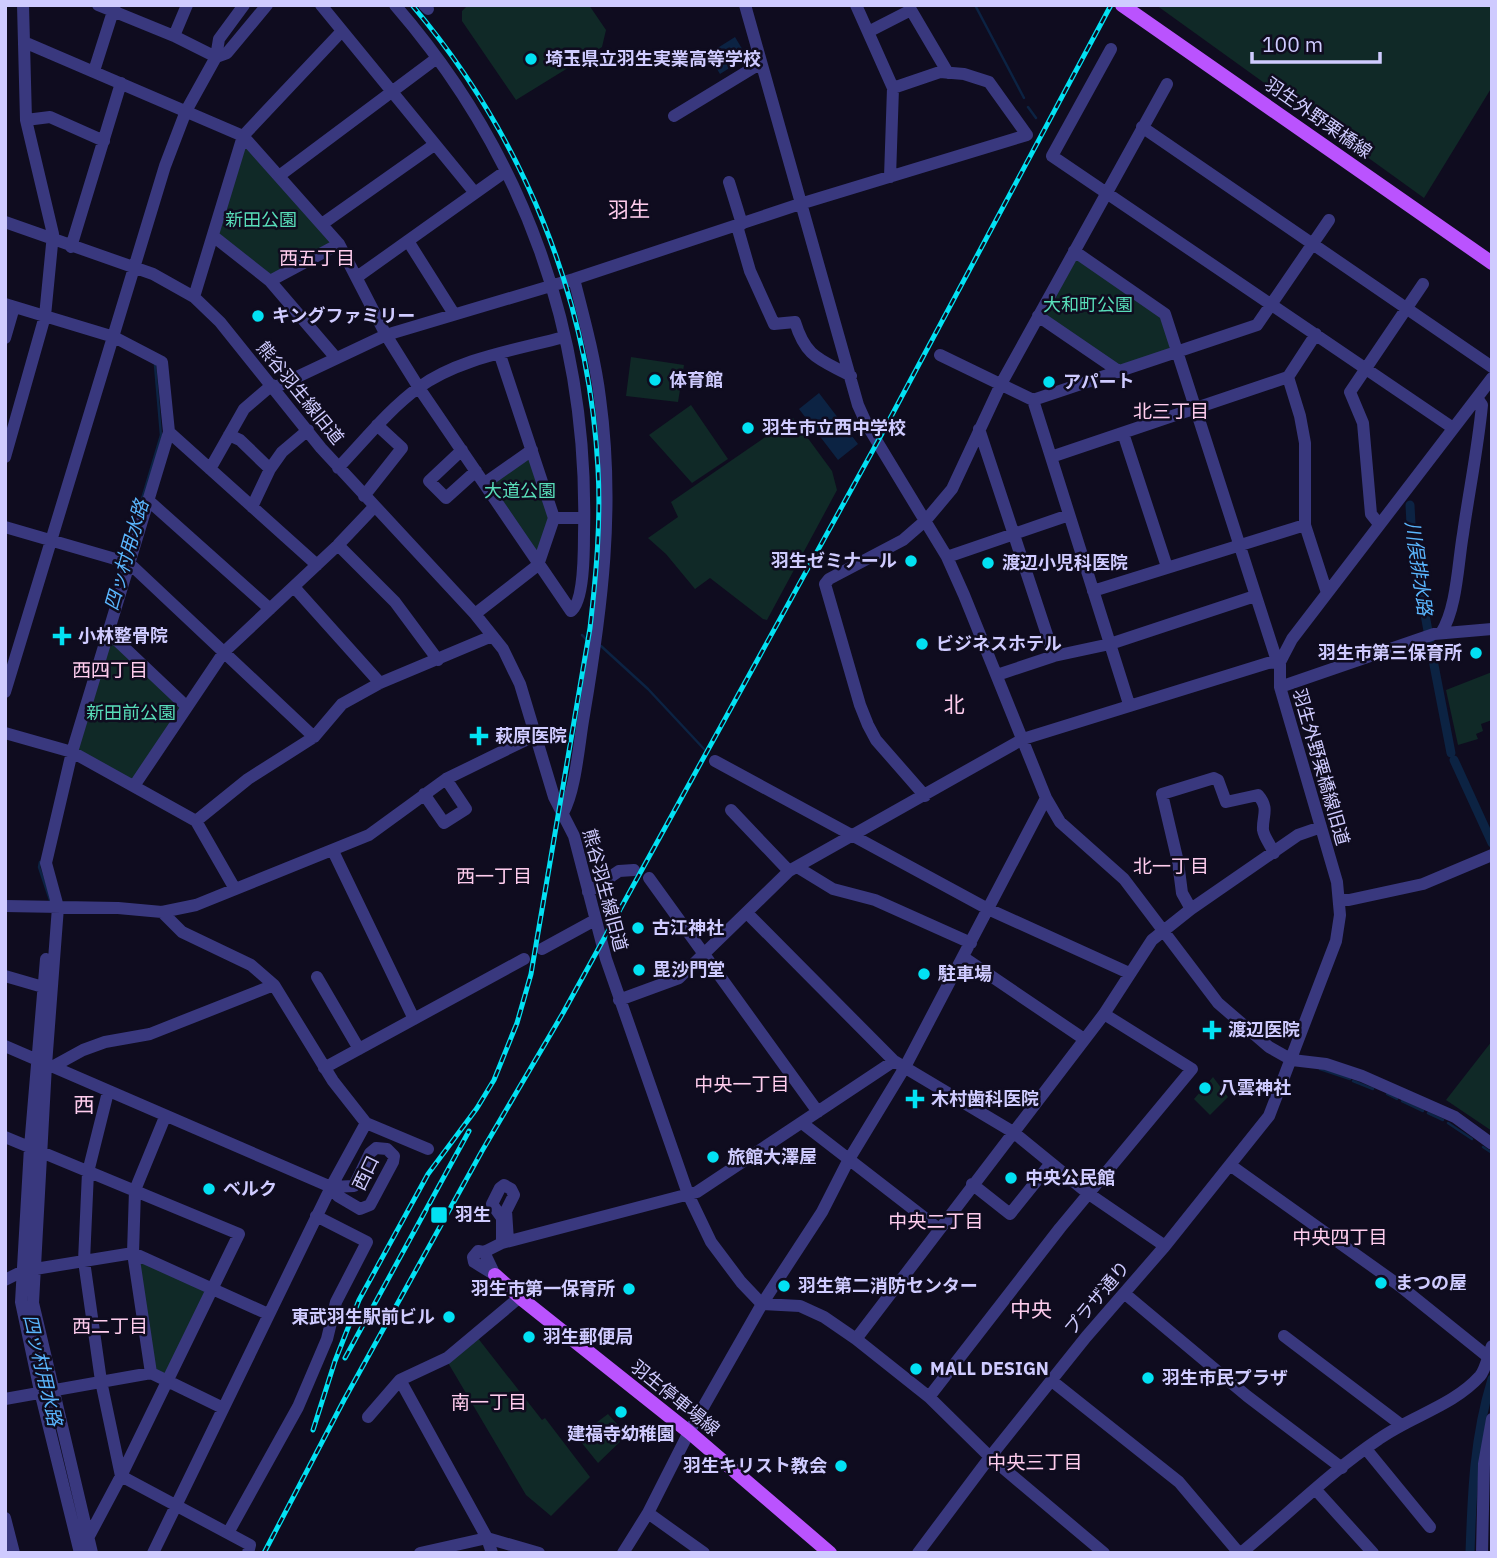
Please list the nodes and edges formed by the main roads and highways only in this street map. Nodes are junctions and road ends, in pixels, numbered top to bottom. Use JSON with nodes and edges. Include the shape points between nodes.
{"nodes":[{"id":1,"x":1122,"y":5,"type":"edge"},
{"id":2,"x":1492,"y":263,"type":"edge"},
{"id":3,"x":495,"y":1275,"type":"road end"},
{"id":4,"x":830,"y":1553,"type":"edge"}],
"edges":[{"from":1,"to":2,"type":"main road","name":"羽生外野栗橋線"},
{"from":3,"to":4,"type":"main road","name":"羽生停車場線"}]}
